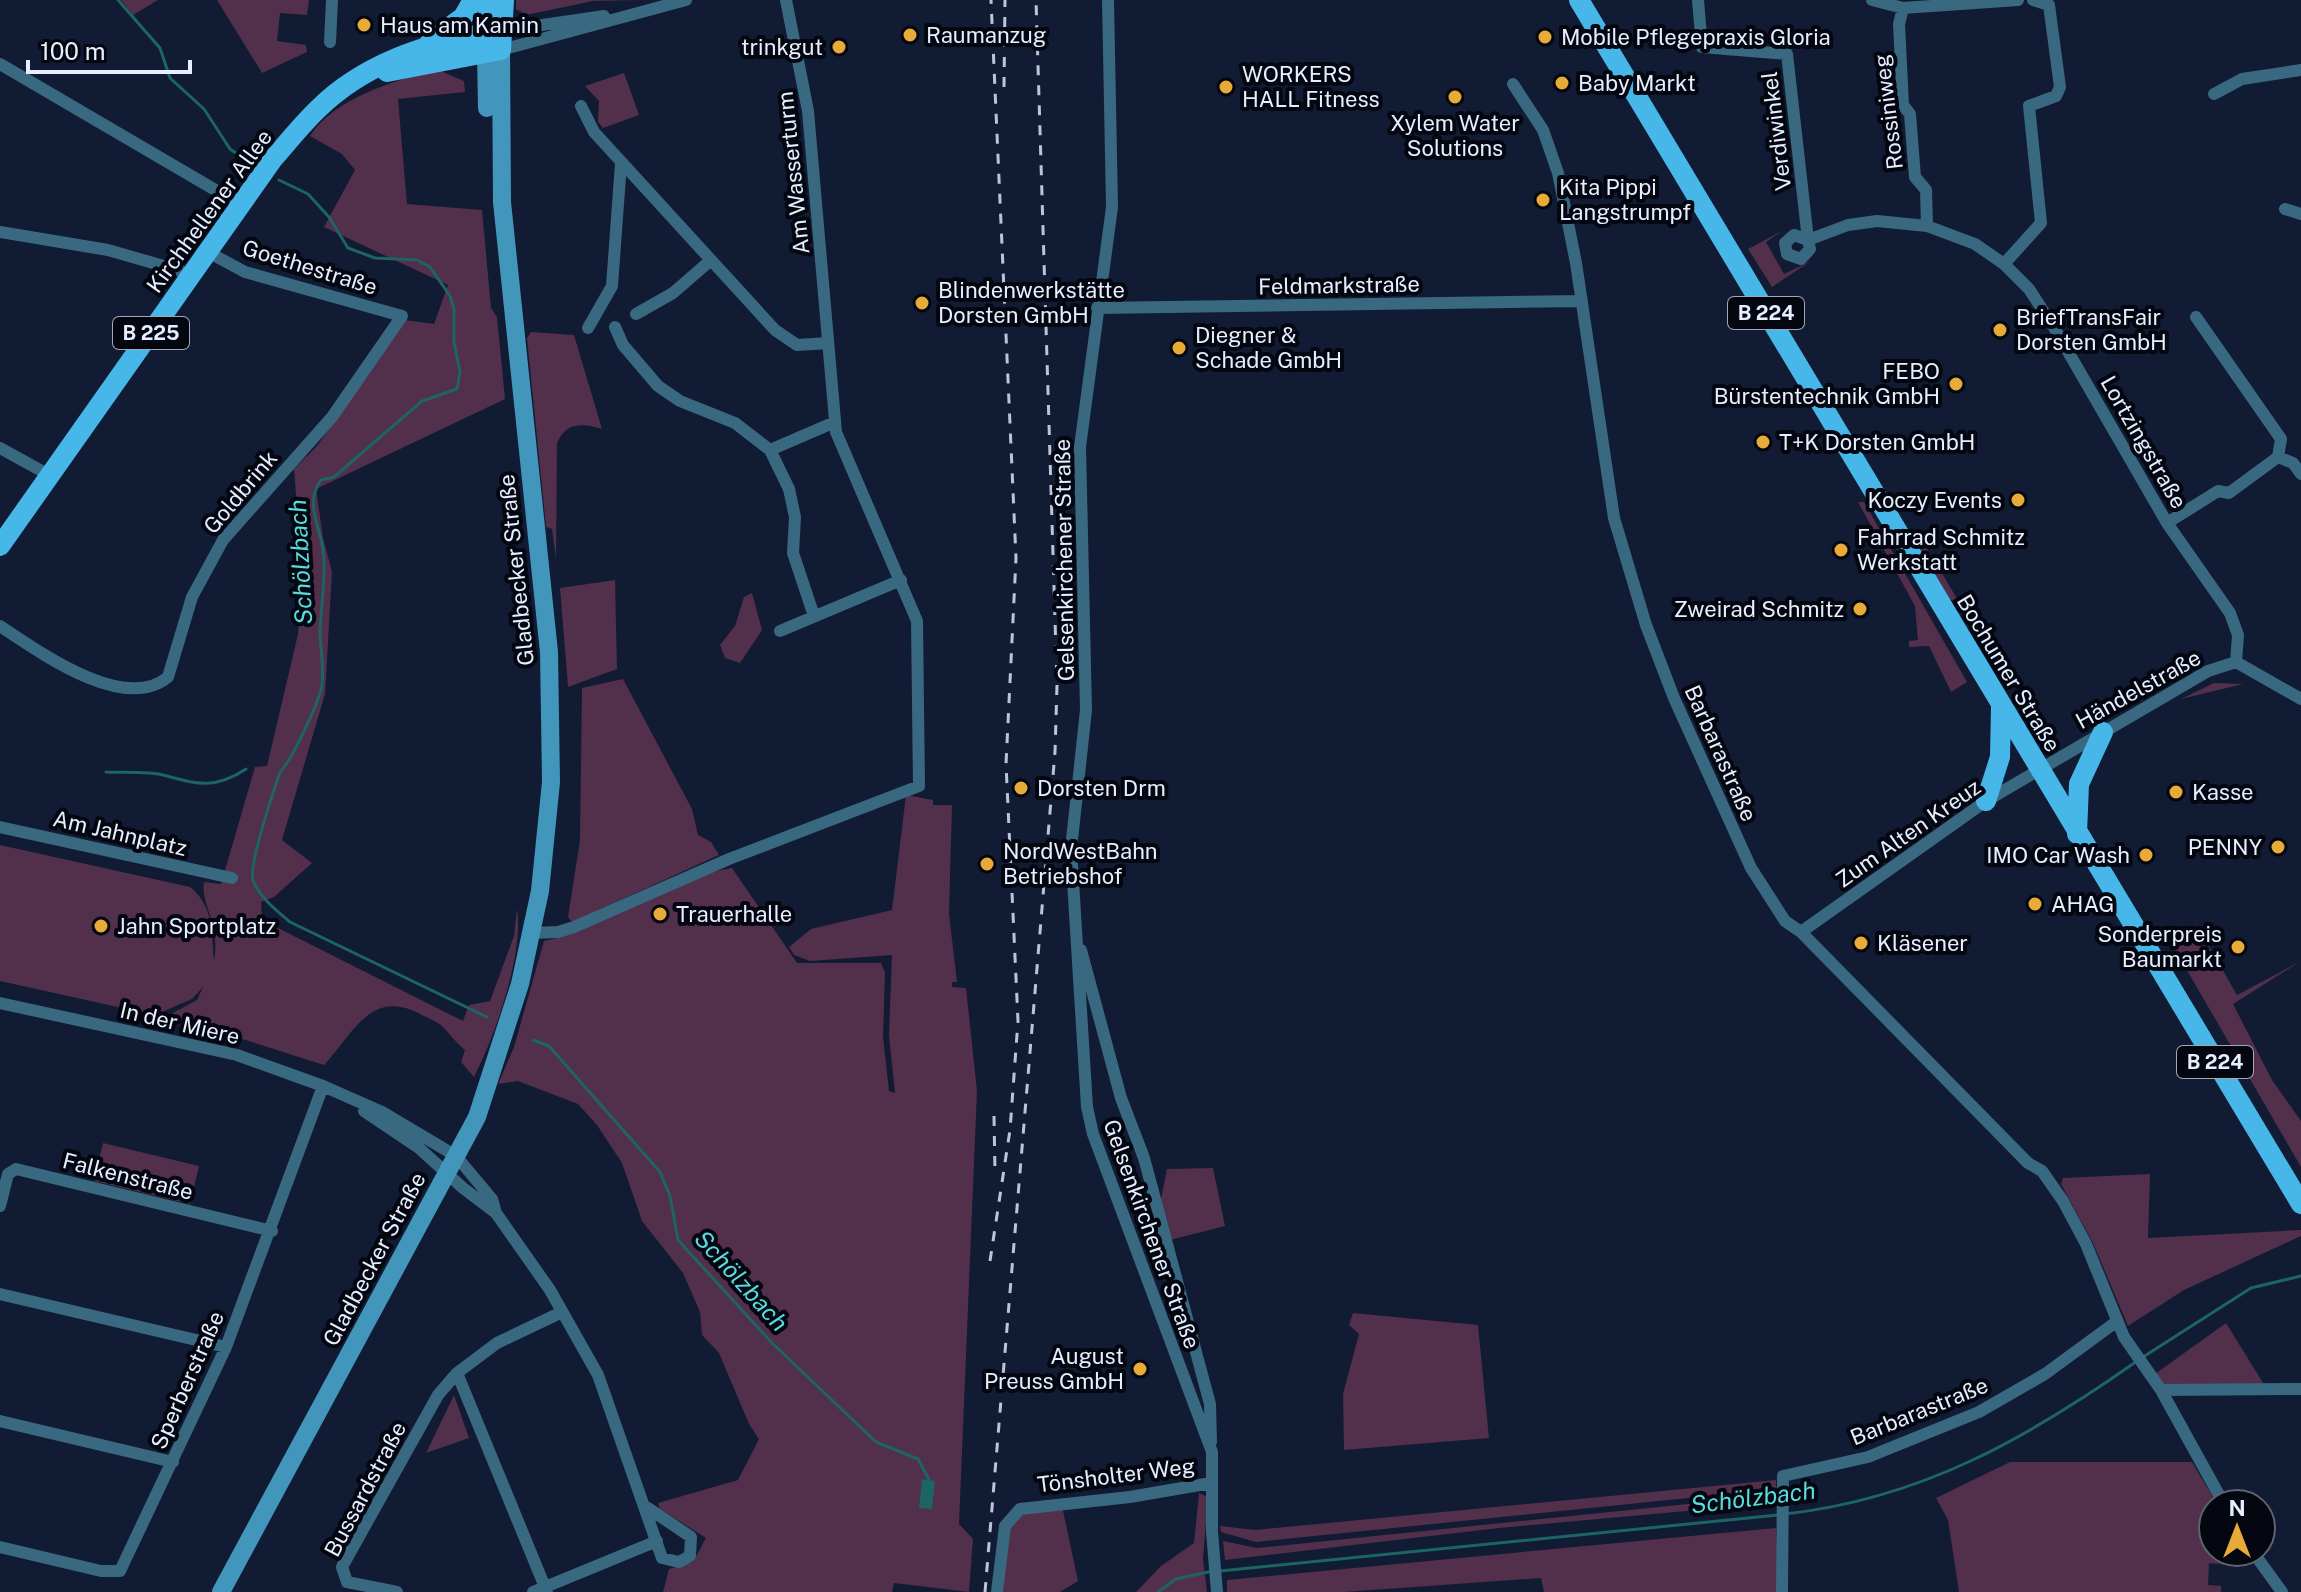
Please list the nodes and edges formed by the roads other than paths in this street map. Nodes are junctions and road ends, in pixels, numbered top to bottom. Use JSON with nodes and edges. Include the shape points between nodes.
{"nodes":[{"id":1,"x":332,"y":0,"type":"edge"},
{"id":2,"x":473,"y":0,"type":"edge"},
{"id":3,"x":489,"y":0,"type":"edge"},
{"id":4,"x":504,"y":0,"type":"edge"},
{"id":5,"x":686,"y":0,"type":"edge"},
{"id":6,"x":786,"y":0,"type":"edge"},
{"id":7,"x":1108,"y":0,"type":"edge"},
{"id":8,"x":1579,"y":0,"type":"edge"},
{"id":9,"x":1698,"y":0,"type":"edge"},
{"id":10,"x":1872,"y":0,"type":"edge"},
{"id":11,"x":2018,"y":0,"type":"edge"},
{"id":12,"x":2033,"y":0,"type":"edge"},
{"id":13,"x":1903,"y":8,"type":"junction"},
{"id":14,"x":623,"y":15,"type":"junction"},
{"id":15,"x":330,"y":42,"type":"dead end"},
{"id":16,"x":494,"y":42,"type":"junction"},
{"id":17,"x":420,"y":48,"type":"junction"},
{"id":18,"x":0,"y":64,"type":"edge"},
{"id":19,"x":2301,"y":70,"type":"edge"},
{"id":20,"x":363,"y":78,"type":"junction"},
{"id":21,"x":1513,"y":84,"type":"dead end"},
{"id":22,"x":2214,"y":94,"type":"dead end"},
{"id":23,"x":581,"y":106,"type":"dead end"},
{"id":24,"x":621,"y":163,"type":"junction"},
{"id":25,"x":241,"y":205,"type":"junction"},
{"id":26,"x":2285,"y":209,"type":"dead end"},
{"id":27,"x":2301,"y":214,"type":"edge"},
{"id":28,"x":1927,"y":226,"type":"junction"},
{"id":29,"x":0,"y":232,"type":"edge"},
{"id":30,"x":1808,"y":240,"type":"joint"},
{"id":31,"x":208,"y":252,"type":"junction"},
{"id":32,"x":711,"y":260,"type":"junction"},
{"id":33,"x":2004,"y":264,"type":"junction"},
{"id":34,"x":181,"y":271,"type":"dead end"},
{"id":35,"x":1582,"y":301,"type":"junction"},
{"id":36,"x":1097,"y":308,"type":"junction"},
{"id":37,"x":636,"y":314,"type":"dead end"},
{"id":38,"x":402,"y":316,"type":"joint"},
{"id":39,"x":2196,"y":317,"type":"dead end"},
{"id":40,"x":615,"y":327,"type":"dead end"},
{"id":41,"x":588,"y":328,"type":"dead end"},
{"id":42,"x":828,"y":343,"type":"junction"},
{"id":43,"x":835,"y":422,"type":"junction"},
{"id":44,"x":0,"y":448,"type":"edge"},
{"id":45,"x":770,"y":450,"type":"junction"},
{"id":46,"x":2278,"y":457,"type":"junction"},
{"id":47,"x":2301,"y":474,"type":"edge"},
{"id":48,"x":49,"y":475,"type":"junction"},
{"id":49,"x":2167,"y":523,"type":"junction"},
{"id":50,"x":0,"y":546,"type":"edge"},
{"id":51,"x":901,"y":580,"type":"junction"},
{"id":52,"x":814,"y":616,"type":"junction"},
{"id":53,"x":0,"y":626,"type":"edge"},
{"id":54,"x":780,"y":631,"type":"dead end"},
{"id":55,"x":2236,"y":662,"type":"junction"},
{"id":56,"x":2301,"y":699,"type":"edge"},
{"id":57,"x":2001,"y":707,"type":"junction"},
{"id":58,"x":2103,"y":732,"type":"junction"},
{"id":59,"x":2039,"y":769,"type":"junction"},
{"id":60,"x":1986,"y":801,"type":"junction"},
{"id":61,"x":0,"y":827,"type":"edge"},
{"id":62,"x":2077,"y":834,"type":"junction"},
{"id":63,"x":232,"y":878,"type":"dead end"},
{"id":64,"x":1074,"y":928,"type":"junction"},
{"id":65,"x":1801,"y":932,"type":"junction"},
{"id":66,"x":532,"y":933,"type":"junction"},
{"id":67,"x":0,"y":1003,"type":"edge"},
{"id":68,"x":323,"y":1086,"type":"junction"},
{"id":69,"x":345,"y":1097,"type":"junction"},
{"id":70,"x":456,"y":1156,"type":"junction"},
{"id":71,"x":446,"y":1174,"type":"junction"},
{"id":72,"x":2301,"y":1204,"type":"edge"},
{"id":73,"x":0,"y":1206,"type":"edge"},
{"id":74,"x":496,"y":1213,"type":"junction"},
{"id":75,"x":272,"y":1231,"type":"junction"},
{"id":76,"x":0,"y":1294,"type":"edge"},
{"id":77,"x":562,"y":1312,"type":"junction"},
{"id":78,"x":2116,"y":1322,"type":"junction"},
{"id":79,"x":226,"y":1347,"type":"junction"},
{"id":80,"x":1200,"y":1367,"type":"junction"},
{"id":81,"x":457,"y":1373,"type":"junction"},
{"id":82,"x":1181,"y":1375,"type":"junction"},
{"id":83,"x":2301,"y":1389,"type":"edge"},
{"id":84,"x":2161,"y":1390,"type":"junction"},
{"id":85,"x":0,"y":1421,"type":"edge"},
{"id":86,"x":1212,"y":1452,"type":"junction"},
{"id":87,"x":173,"y":1462,"type":"junction"},
{"id":88,"x":1211,"y":1483,"type":"junction"},
{"id":89,"x":2215,"y":1488,"type":"edge"},
{"id":90,"x":648,"y":1508,"type":"junction"},
{"id":91,"x":657,"y":1541,"type":"junction"},
{"id":92,"x":0,"y":1547,"type":"edge"},
{"id":93,"x":2265,"y":1568,"type":"edge"},
{"id":94,"x":1217,"y":1588,"type":"edge"},
{"id":95,"x":542,"y":1590,"type":"edge"},
{"id":96,"x":221,"y":1592,"type":"edge"},
{"id":97,"x":397,"y":1592,"type":"edge"},
{"id":98,"x":997,"y":1592,"type":"edge"},
{"id":99,"x":1782,"y":1592,"type":"edge"},
{"id":100,"x":2282,"y":1592,"type":"edge"}],
"edges":[{"from":1,"to":15,"type":"street"},
{"from":2,"to":17,"type":"main road","number":"B 225","via":[[463,17]]},
{"from":3,"to":16,"type":"main road"},
{"from":4,"to":16,"type":"main road","name":"Gladbecker Straße"},
{"from":5,"to":14,"type":"street"},
{"from":6,"to":42,"type":"street","name":"Am Wasserturm","via":[[808,111]]},
{"from":7,"to":36,"type":"street","name":"Gelsenkirchener Straße","via":[[1114,163]]},
{"from":8,"to":57,"type":"main road","name":"Bochumer Straße","number":"B 224"},
{"from":9,"to":30,"type":"street","name":"Verdiwinkel","via":[[1702,47],[1787,54]]},
{"from":10,"to":13,"type":"street"},
{"from":11,"to":13,"type":"street"},
{"from":12,"to":33,"type":"street","via":[[2049,5],[2060,87],[2056,96],[2029,106],[2041,223]]},
{"from":13,"to":28,"type":"street","name":"Rossiniweg","via":[[1903,105],[1910,114],[1915,177],[1926,190]]},
{"from":14,"to":16,"type":"street"},
{"from":14,"to":16,"type":"street"},
{"from":16,"to":17,"type":"main road"},
{"from":16,"to":20,"type":"main road","name":"Kirchhellener Allee","number":"B 225"},
{"from":16,"to":66,"type":"main road","name":"Gladbecker Straße","via":[[488,122],[502,202],[550,680],[551,782]]},
{"from":17,"to":20,"type":"main road","name":"Kirchhellener Allee","number":"B 225"},
{"from":18,"to":25,"type":"street"},
{"from":19,"to":22,"type":"street","via":[[2242,79]]},
{"from":20,"to":25,"type":"main road","name":"Kirchhellener Allee","number":"B 225","via":[[321,106],[273,159]]},
{"from":21,"to":35,"type":"street","name":"Barbarastraße","via":[[1543,130],[1558,173]]},
{"from":23,"to":24,"type":"street","via":[[594,132]]},
{"from":24,"to":32,"type":"street"},
{"from":24,"to":41,"type":"street","via":[[612,286]]},
{"from":25,"to":31,"type":"main road","name":"Kirchhellener Allee","number":"B 225"},
{"from":26,"to":27,"type":"street"},
{"from":28,"to":30,"type":"street","name":"Lortzingstraße","via":[[1877,221]]},
{"from":28,"to":33,"type":"street","name":"Lortzingstraße","via":[[1975,244]]},
{"from":29,"to":34,"type":"street","via":[[108,250]]},
{"from":31,"to":38,"type":"street","name":"Goethestraße","via":[[245,272]]},
{"from":31,"to":48,"type":"main road","name":"Kirchhellener Allee","number":"B 225"},
{"from":32,"to":37,"type":"street","via":[[673,293]]},
{"from":32,"to":42,"type":"street","via":[[785,339],[804,347]]},
{"from":33,"to":49,"type":"street","name":"Lortzingstraße","via":[[2029,289],[2055,329]]},
{"from":35,"to":36,"type":"street","name":"Feldmarkstraße"},
{"from":35,"to":65,"type":"street","name":"Barbarastraße","via":[[1614,518],[1646,625],[1751,868],[1785,921]]},
{"from":36,"to":64,"type":"street","name":"Gelsenkirchener Straße","via":[[1080,447],[1086,710],[1071,849]]},
{"from":38,"to":53,"type":"street","name":"Goldbrink","via":[[332,417],[223,540],[192,597],[168,677],[158,686],[138,688],[66,670]]},
{"from":39,"to":46,"type":"street","via":[[2281,439]]},
{"from":40,"to":45,"type":"street","via":[[623,345],[658,386],[735,423]]},
{"from":42,"to":43,"type":"street","name":"Am Wasserturm"},
{"from":43,"to":45,"type":"street"},
{"from":43,"to":51,"type":"street","name":"Am Wasserturm","via":[[847,462]]},
{"from":44,"to":48,"type":"street"},
{"from":45,"to":52,"type":"street","via":[[789,489],[795,517],[793,553]]},
{"from":46,"to":47,"type":"street","via":[[2293,463]]},
{"from":46,"to":49,"type":"street","via":[[2229,493],[2218,491]]},
{"from":48,"to":50,"type":"main road","name":"Kirchhellener Allee","number":"B 225"},
{"from":49,"to":55,"type":"street","name":"Lortzingstraße","via":[[2236,624]]},
{"from":51,"to":52,"type":"street"},
{"from":51,"to":66,"type":"street","name":"Am Wasserturm","via":[[917,621],[919,786],[729,859],[574,927]]},
{"from":52,"to":54,"type":"street"},
{"from":55,"to":56,"type":"street","name":"Händelstraße"},
{"from":55,"to":58,"type":"street","name":"Händelstraße","via":[[2208,671]]},
{"from":57,"to":59,"type":"main road","name":"Bochumer Straße","number":"B 224"},
{"from":57,"to":60,"type":"main road","via":[[2000,757]]},
{"from":58,"to":59,"type":"street","name":"Händelstraße"},
{"from":58,"to":62,"type":"main road","via":[[2079,784]]},
{"from":59,"to":60,"type":"street","name":"Zum Alten Kreuz"},
{"from":59,"to":62,"type":"main road","name":"Bochumer Straße","number":"B 224"},
{"from":60,"to":65,"type":"street","name":"Zum Alten Kreuz"},
{"from":61,"to":63,"type":"street","name":"Am Jahnplatz"},
{"from":62,"to":72,"type":"main road","name":"Bochumer Straße","number":"B 224"},
{"from":64,"to":80,"type":"street","name":"Gelsenkirchener Straße"},
{"from":64,"to":82,"type":"street","name":"Gelsenkirchener Straße","via":[[1093,1134]]},
{"from":65,"to":78,"type":"street","name":"Barbarastraße","via":[[2028,1163],[2042,1171],[2086,1244]]},
{"from":66,"to":70,"type":"main road","name":"Gladbecker Straße","via":[[506,1035],[477,1117]]},
{"from":67,"to":68,"type":"street","name":"In der Miere","via":[[237,1055]]},
{"from":68,"to":69,"type":"street","name":"In der Miere"},
{"from":68,"to":75,"type":"street","name":"Sperberstraße"},
{"from":69,"to":70,"type":"street","name":"In der Miere","via":[[382,1112]]},
{"from":69,"to":71,"type":"street","name":"In der Miere","via":[[419,1148]]},
{"from":70,"to":71,"type":"main road","name":"Gladbecker Straße"},
{"from":70,"to":74,"type":"street","name":"In der Miere","via":[[492,1199]]},
{"from":71,"to":74,"type":"street","name":"In der Miere"},
{"from":71,"to":96,"type":"main road","name":"Gladbecker Straße"},
{"from":73,"to":75,"type":"street","name":"Falkenstraße","via":[[8,1174],[16,1169]]},
{"from":74,"to":77,"type":"street","name":"In der Miere"},
{"from":75,"to":79,"type":"street","name":"Sperberstraße"},
{"from":76,"to":79,"type":"street"},
{"from":77,"to":81,"type":"street","name":"Bussardstraße","via":[[497,1343]]},
{"from":77,"to":90,"type":"street","name":"In der Miere","via":[[598,1375]]},
{"from":78,"to":84,"type":"street","name":"Barbarastraße"},
{"from":78,"to":99,"type":"street","name":"Barbarastraße","via":[[2045,1374],[1979,1412],[1868,1457],[1783,1476]]},
{"from":79,"to":87,"type":"street","name":"Sperberstraße"},
{"from":80,"to":82,"type":"street"},
{"from":80,"to":86,"type":"street","name":"Gelsenkirchener Straße","via":[[1210,1404]]},
{"from":81,"to":95,"type":"street"},
{"from":81,"to":97,"type":"street","name":"Bussardstraße","via":[[438,1395],[342,1567],[347,1582]]},
{"from":82,"to":86,"type":"street","name":"Gelsenkirchener Straße"},
{"from":83,"to":84,"type":"street"},
{"from":84,"to":89,"type":"street","name":"Barbarastraße"},
{"from":85,"to":87,"type":"street"},
{"from":86,"to":88,"type":"street","name":"Gelsenkirchener Straße"},
{"from":87,"to":92,"type":"street","name":"Sperberstraße","via":[[120,1571]]},
{"from":88,"to":94,"type":"street","name":"Gelsenkirchener Straße"},
{"from":88,"to":98,"type":"street","name":"Tönsholter Weg","via":[[1020,1509],[1007,1521],[1002,1536]]},
{"from":90,"to":91,"type":"street","name":"In der Miere"},
{"from":90,"to":91,"type":"street","via":[[691,1537],[690,1556],[679,1562],[662,1558]]},
{"from":91,"to":95,"type":"street"},
{"from":93,"to":100,"type":"street"}]}
